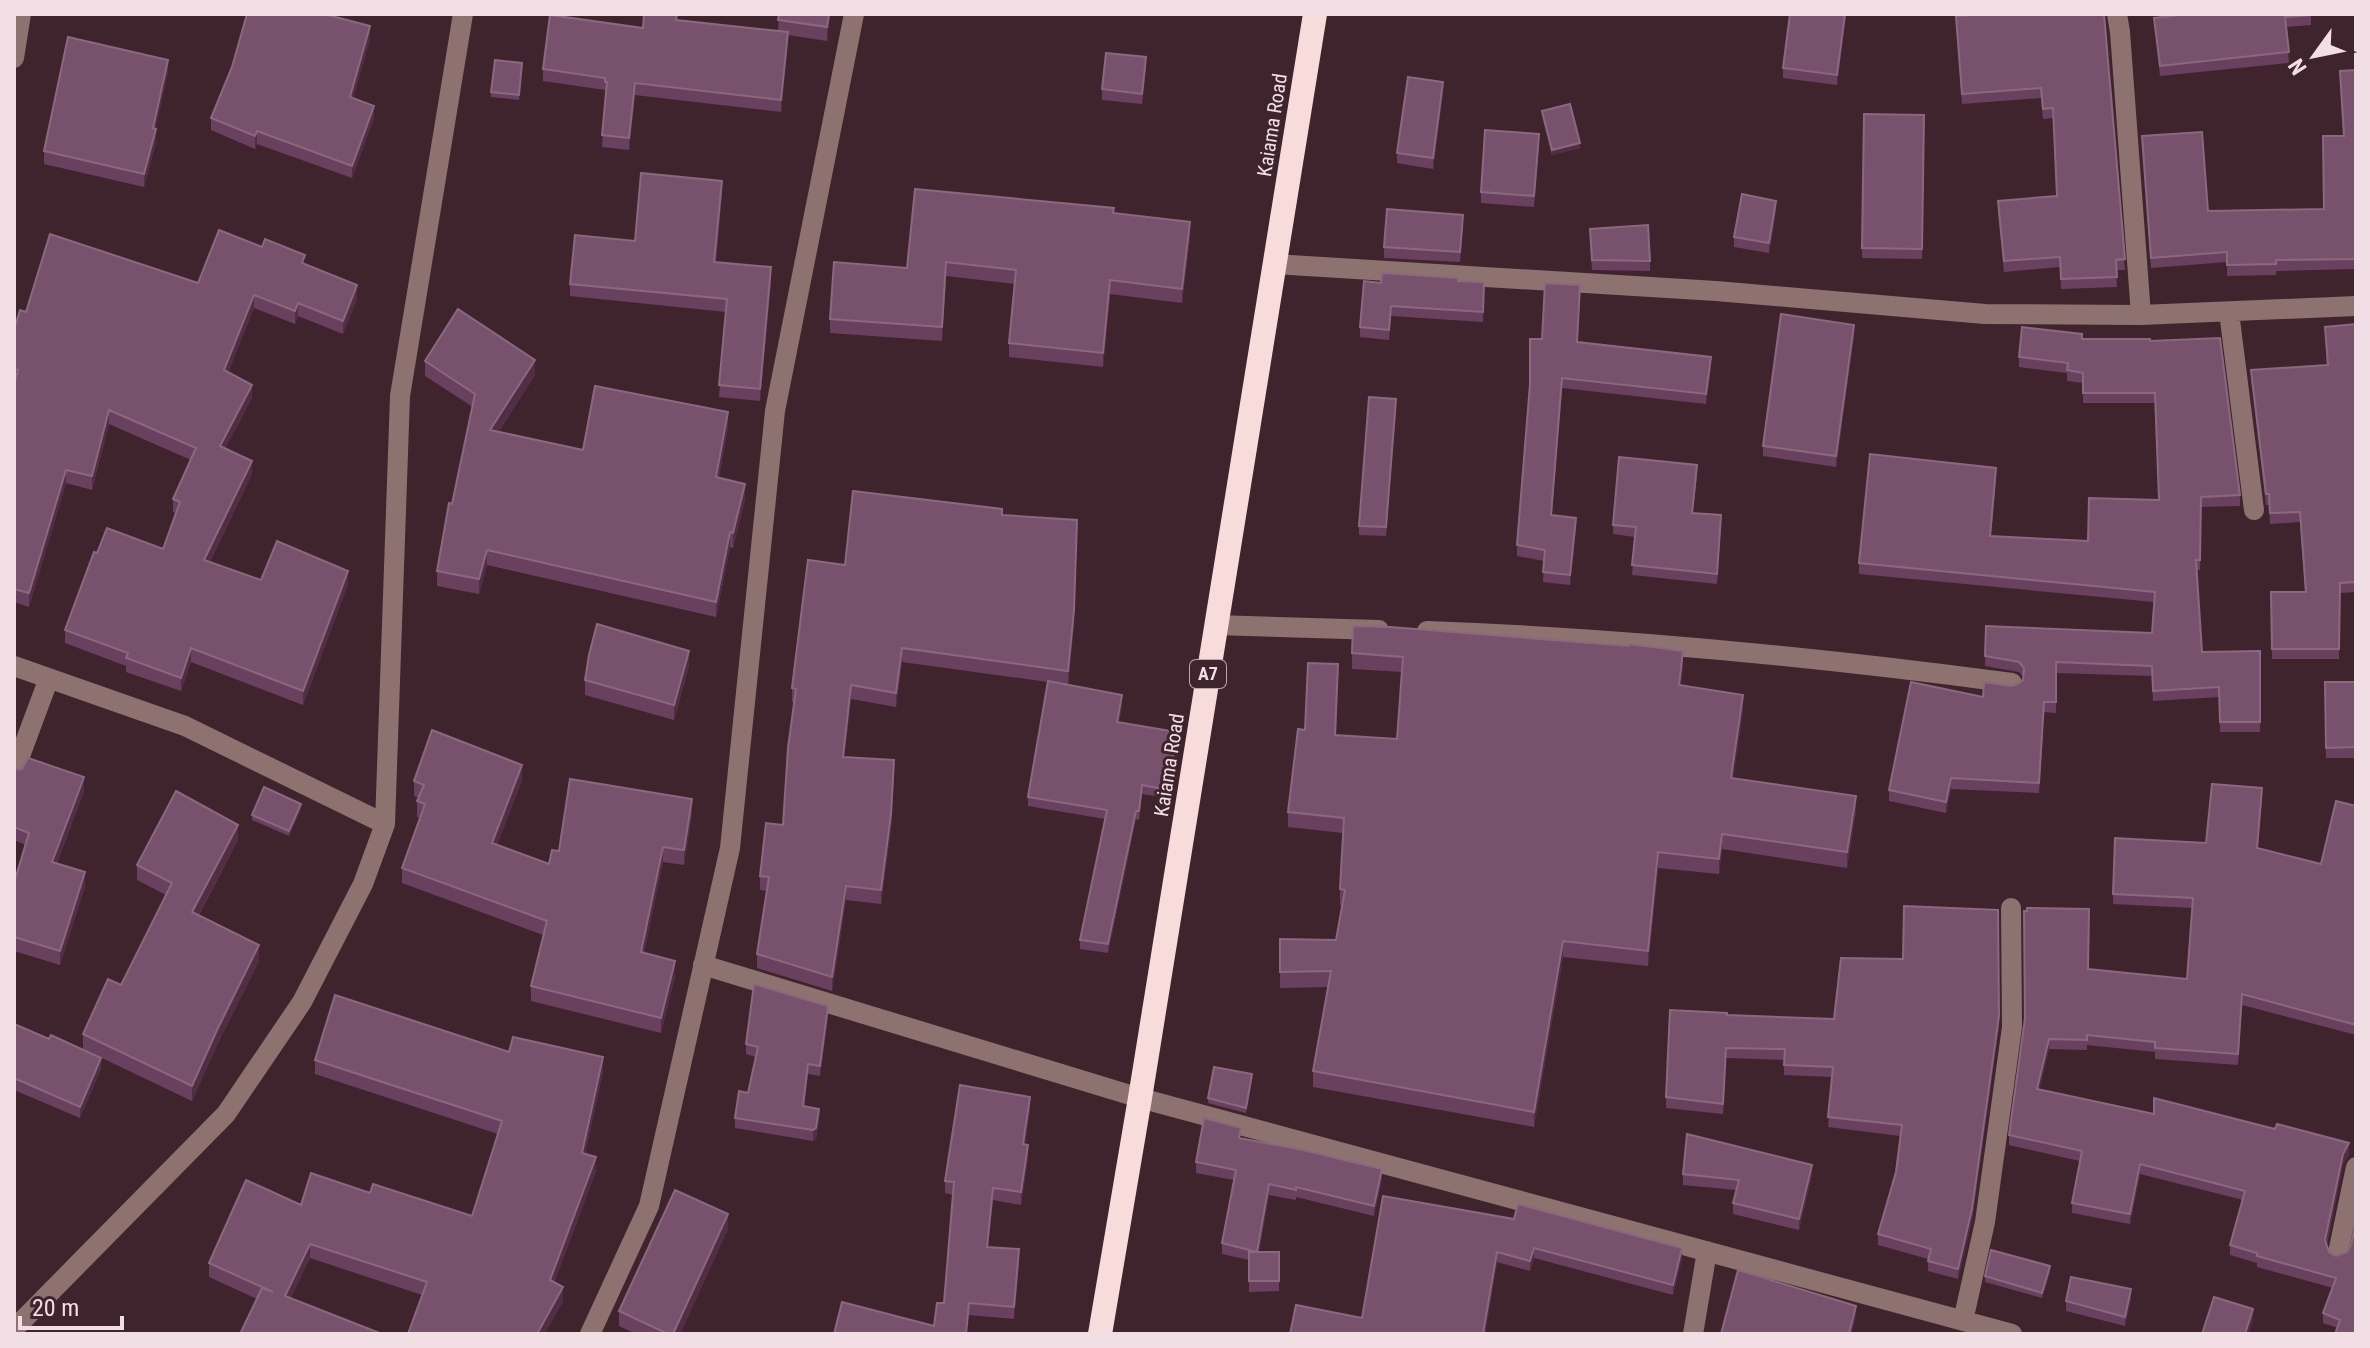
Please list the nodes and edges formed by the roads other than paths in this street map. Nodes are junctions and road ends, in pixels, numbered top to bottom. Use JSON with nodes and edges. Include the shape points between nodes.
{"nodes":[{"id":1,"x":21,"y":14,"type":"edge"},
{"id":2,"x":463,"y":14,"type":"edge"},
{"id":3,"x":854,"y":14,"type":"edge"},
{"id":4,"x":1315,"y":14,"type":"edge"},
{"id":5,"x":2117,"y":14,"type":"edge"},
{"id":6,"x":14,"y":58,"type":"edge"},
{"id":7,"x":1274,"y":264,"type":"junction"},
{"id":8,"x":2356,"y":306,"type":"edge"},
{"id":9,"x":2229,"y":312,"type":"junction"},
{"id":10,"x":2141,"y":315,"type":"junction"},
{"id":11,"x":2254,"y":510,"type":"dead end"},
{"id":12,"x":1215,"y":625,"type":"junction"},
{"id":13,"x":14,"y":666,"type":"edge"},
{"id":14,"x":49,"y":678,"type":"junction"},
{"id":15,"x":2012,"y":683,"type":"edge"},
{"id":16,"x":14,"y":772,"type":"edge"},
{"id":17,"x":385,"y":824,"type":"junction"},
{"id":18,"x":2011,"y":908,"type":"dead end"},
{"id":19,"x":703,"y":965,"type":"junction"},
{"id":20,"x":1140,"y":1098,"type":"junction"},
{"id":21,"x":2356,"y":1167,"type":"edge"},
{"id":22,"x":1707,"y":1251,"type":"junction"},
{"id":23,"x":2338,"y":1253,"type":"edge"},
{"id":24,"x":1963,"y":1321,"type":"junction"},
{"id":25,"x":22,"y":1327,"type":"edge"},
{"id":26,"x":590,"y":1334,"type":"edge"},
{"id":27,"x":1100,"y":1334,"type":"edge"},
{"id":28,"x":1693,"y":1334,"type":"edge"},
{"id":29,"x":2012,"y":1334,"type":"edge"}],
"edges":[{"from":1,"to":6,"type":"street"},
{"from":2,"to":17,"type":"street","via":[[400,396]]},
{"from":3,"to":19,"type":"street","via":[[775,411],[730,848]]},
{"from":4,"to":7,"type":"highway","name":"Kaiama Road","number":"A7"},
{"from":5,"to":10,"type":"street"},
{"from":7,"to":10,"type":"street","via":[[1716,291],[1985,314]]},
{"from":7,"to":12,"type":"highway","name":"Kaiama Road","number":"A7"},
{"from":8,"to":9,"type":"street"},
{"from":9,"to":10,"type":"street"},
{"from":9,"to":11,"type":"street"},
{"from":12,"to":15,"type":"street","via":[[1653,643]]},
{"from":12,"to":20,"type":"highway","name":"Kaiama Road","number":"A7"},
{"from":13,"to":14,"type":"street"},
{"from":14,"to":16,"type":"street"},
{"from":14,"to":17,"type":"street","via":[[185,726]]},
{"from":17,"to":25,"type":"street","via":[[363,884],[302,1002],[226,1114]]},
{"from":18,"to":24,"type":"street","via":[[2012,1027],[1985,1222]]},
{"from":19,"to":20,"type":"street"},
{"from":19,"to":26,"type":"street","via":[[649,1206]]},
{"from":20,"to":22,"type":"street"},
{"from":20,"to":27,"type":"highway","name":"Kaiama Road","number":"A7"},
{"from":21,"to":23,"type":"street"},
{"from":22,"to":24,"type":"street"},
{"from":22,"to":28,"type":"street"},
{"from":24,"to":29,"type":"street"}]}
